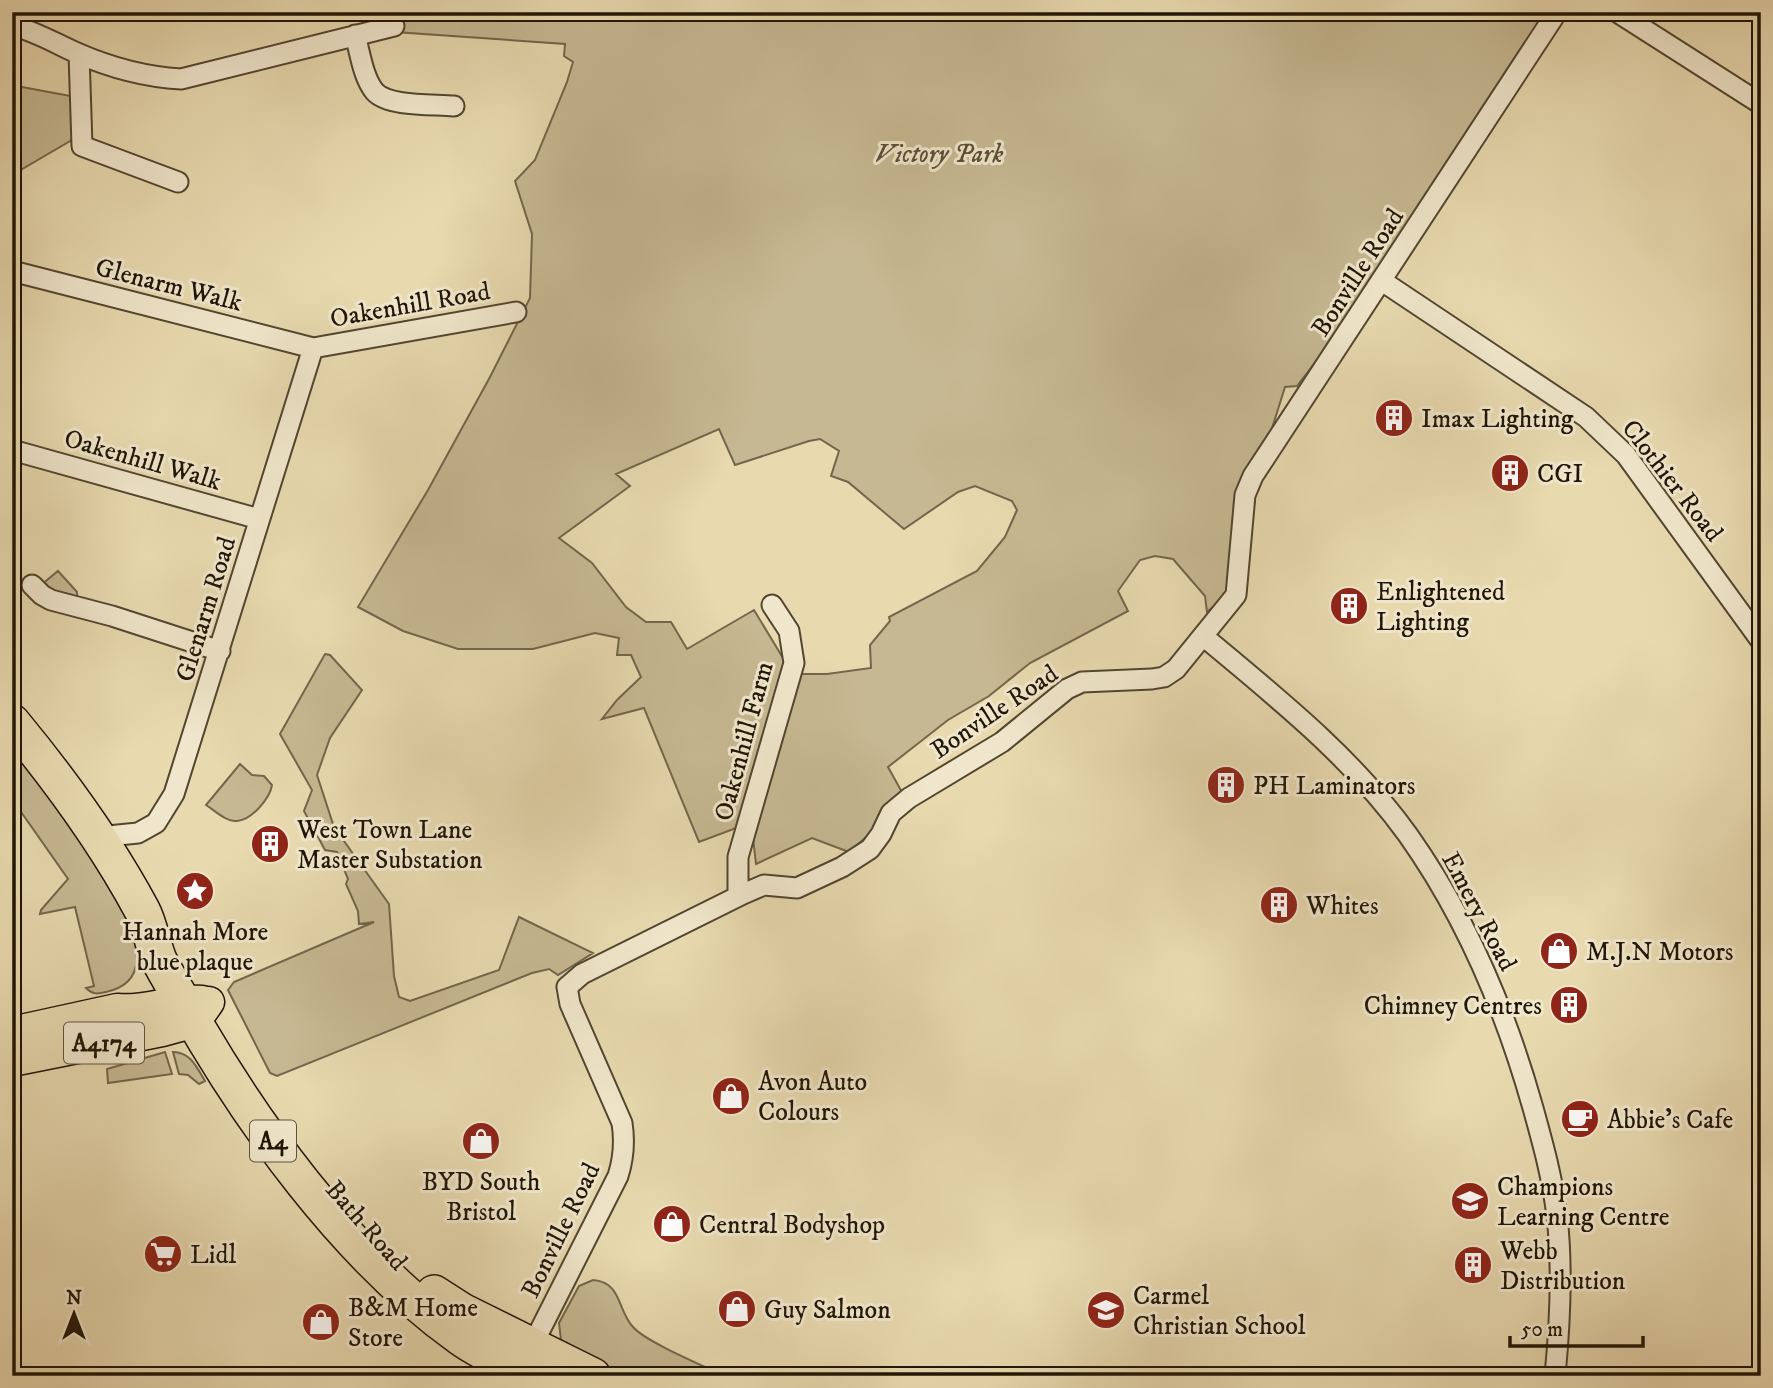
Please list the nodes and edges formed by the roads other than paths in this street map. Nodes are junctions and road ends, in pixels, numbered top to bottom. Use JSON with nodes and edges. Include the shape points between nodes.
{"nodes":[{"id":1,"x":1557,"y":12,"type":"edge"},
{"id":2,"x":1617,"y":12,"type":"edge"},
{"id":3,"x":12,"y":25,"type":"edge"},
{"id":4,"x":394,"y":26,"type":"dead end"},
{"id":5,"x":355,"y":36,"type":"junction"},
{"id":6,"x":79,"y":54,"type":"junction"},
{"id":7,"x":1761,"y":104,"type":"edge"},
{"id":8,"x":454,"y":106,"type":"dead end"},
{"id":9,"x":178,"y":182,"type":"dead end"},
{"id":10,"x":12,"y":271,"type":"edge"},
{"id":11,"x":1382,"y":281,"type":"junction"},
{"id":12,"x":516,"y":312,"type":"dead end"},
{"id":13,"x":313,"y":348,"type":"junction"},
{"id":14,"x":12,"y":450,"type":"edge"},
{"id":15,"x":259,"y":519,"type":"junction"},
{"id":16,"x":32,"y":585,"type":"dead end"},
{"id":17,"x":772,"y":604,"type":"dead end"},
{"id":18,"x":1203,"y":636,"type":"junction"},
{"id":19,"x":1761,"y":641,"type":"edge"},
{"id":20,"x":220,"y":651,"type":"junction"},
{"id":21,"x":12,"y":722,"type":"edge"},
{"id":22,"x":98,"y":837,"type":"junction"},
{"id":23,"x":738,"y":896,"type":"junction"},
{"id":24,"x":144,"y":914,"type":"junction"},
{"id":25,"x":159,"y":960,"type":"junction"},
{"id":26,"x":195,"y":1008,"type":"junction"},
{"id":27,"x":117,"y":1009,"type":"junction"},
{"id":28,"x":12,"y":1032,"type":"edge"},
{"id":29,"x":12,"y":1061,"type":"edge"},
{"id":30,"x":532,"y":1361,"type":"edge"},
{"id":31,"x":593,"y":1376,"type":"edge"},
{"id":32,"x":1555,"y":1376,"type":"edge"}],
"edges":[{"from":1,"to":11,"type":"street","name":"Bonville Road"},
{"from":2,"to":7,"type":"street"},
{"from":3,"to":6,"type":"street","via":[[37,32]]},
{"from":4,"to":5,"type":"street"},
{"from":5,"to":6,"type":"street","via":[[181,79],[152,78]]},
{"from":5,"to":8,"type":"street","via":[[376,93],[388,101]]},
{"from":6,"to":9,"type":"street","via":[[82,146]]},
{"from":10,"to":13,"type":"street","name":"Glenarm Walk"},
{"from":11,"to":18,"type":"street","name":"Bonville Road","via":[[1252,476],[1245,495],[1236,595]]},
{"from":11,"to":19,"type":"street","name":"Clothier Road","via":[[1586,417],[1626,455]]},
{"from":12,"to":13,"type":"street","name":"Oakenhill Road"},
{"from":13,"to":15,"type":"street","name":"Glenarm Road"},
{"from":14,"to":15,"type":"street","name":"Oakenhill Walk"},
{"from":15,"to":20,"type":"street","name":"Glenarm Road"},
{"from":16,"to":20,"type":"street","via":[[51,600]]},
{"from":17,"to":23,"type":"street","name":"Oakenhill Farm","via":[[789,631],[794,663],[738,857]]},
{"from":18,"to":23,"type":"street","name":"Bonville Road","via":[[1164,677],[1082,682],[1067,690],[1002,742],[909,798],[891,813],[870,849],[842,867],[797,888],[764,885]]},
{"from":18,"to":32,"type":"street","name":"Emery Road","via":[[1315,730],[1346,762],[1407,835],[1457,914],[1503,1016],[1547,1158],[1559,1250]]},
{"from":20,"to":22,"type":"street","name":"Glenarm Road","via":[[174,794],[156,823],[138,833]]},
{"from":21,"to":22,"type":"highway","number":"A4"},
{"from":22,"to":24,"type":"highway","number":"A4"},
{"from":23,"to":30,"type":"street","name":"Bonville Road","via":[[582,974],[567,987],[570,1004],[622,1123],[625,1141],[618,1176]]},
{"from":24,"to":25,"type":"highway","number":"A4"},
{"from":24,"to":26,"type":"highway","number":"A4","via":[[177,945]]},
{"from":25,"to":26,"type":"highway","number":"A4"},
{"from":25,"to":27,"type":"main road","number":"A4174","via":[[140,992]]},
{"from":26,"to":27,"type":"main road","number":"A4174"},
{"from":26,"to":29,"type":"main road","number":"A4174","via":[[162,1031]]},
{"from":26,"to":30,"type":"highway","name":"Bath Road","number":"A4","via":[[259,1086],[319,1171],[391,1256],[421,1285]]},
{"from":27,"to":28,"type":"main road","number":"A4174"},
{"from":30,"to":31,"type":"highway","name":"Bath Road","number":"A4"}]}
